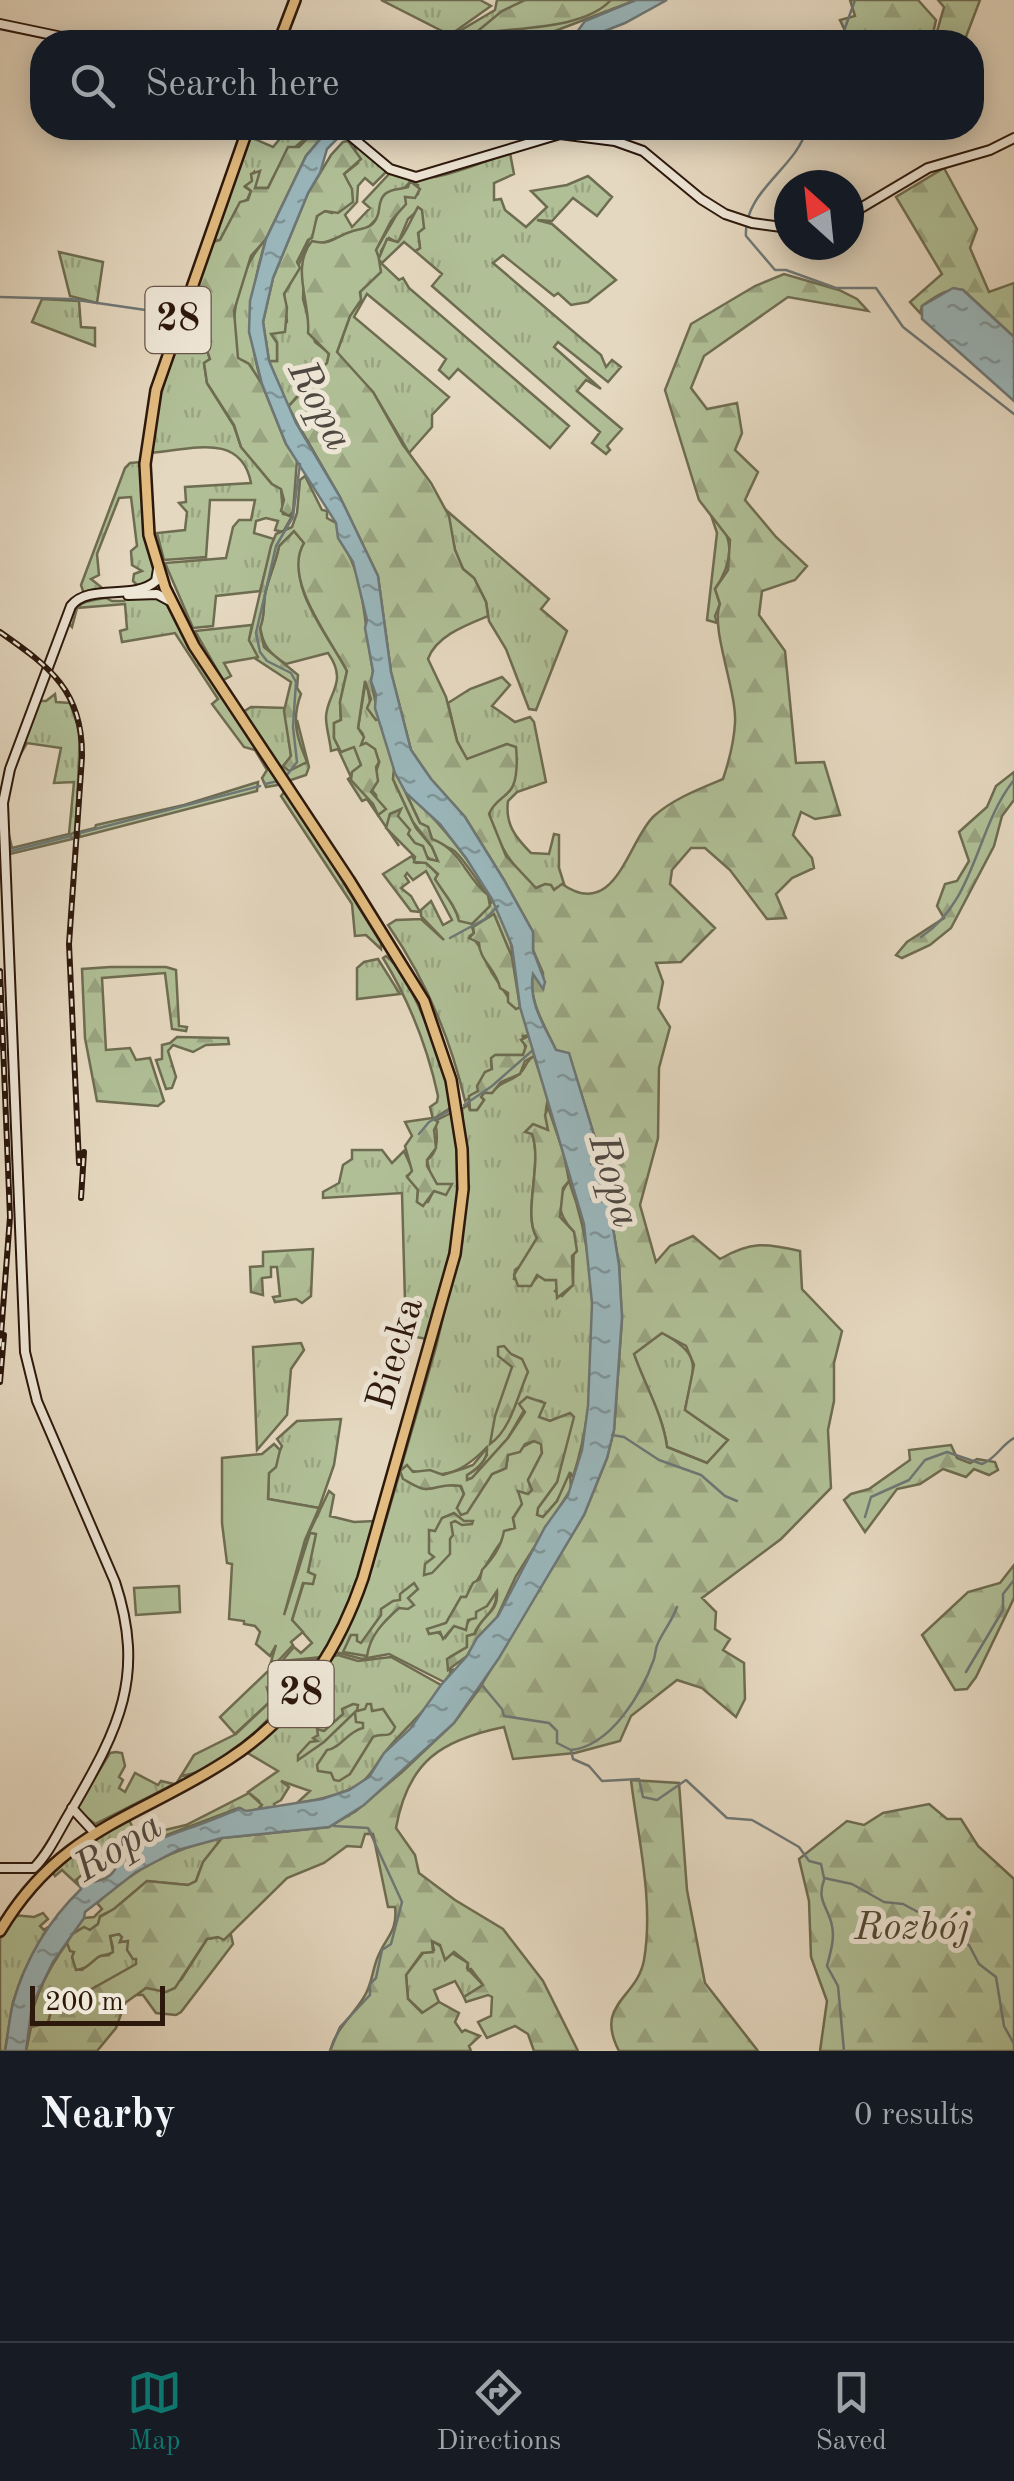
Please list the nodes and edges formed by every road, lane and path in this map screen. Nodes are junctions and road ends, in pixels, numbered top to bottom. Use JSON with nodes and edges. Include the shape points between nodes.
{"nodes":[{"id":1,"x":296,"y":0,"type":"edge"},
{"id":2,"x":0,"y":24,"type":"edge"},
{"id":3,"x":30,"y":30,"type":"edge"},
{"id":4,"x":285,"y":30,"type":"edge"},
{"id":5,"x":1014,"y":138,"type":"edge"},
{"id":6,"x":244,"y":140,"type":"edge"},
{"id":7,"x":356,"y":140,"type":"edge"},
{"id":8,"x":539,"y":140,"type":"edge"},
{"id":9,"x":607,"y":140,"type":"edge"},
{"id":10,"x":864,"y":206,"type":"edge"},
{"id":11,"x":774,"y":226,"type":"edge"},
{"id":12,"x":148,"y":515,"type":"junction"},
{"id":13,"x":158,"y":569,"type":"junction"},
{"id":14,"x":146,"y":588,"type":"junction"},
{"id":15,"x":165,"y":588,"type":"junction"},
{"id":16,"x":109,"y":594,"type":"junction"},
{"id":17,"x":222,"y":686,"type":"junction"},
{"id":18,"x":4,"y":942,"type":"edge"},
{"id":19,"x":72,"y":1808,"type":"junction"},
{"id":20,"x":94,"y":1832,"type":"junction"},
{"id":21,"x":0,"y":1868,"type":"edge"},
{"id":22,"x":0,"y":1931,"type":"edge"}],
"edges":[{"from":1,"to":4,"type":"main road"},
{"from":2,"to":3,"type":"street"},
{"from":5,"to":10,"type":"street","via":[[928,168]]},
{"from":6,"to":12,"type":"main road","name":"Biecka","number":"28","via":[[156,390],[145,464]]},
{"from":7,"to":8,"type":"street","via":[[390,169],[416,176]]},
{"from":9,"to":11,"type":"street","via":[[643,151],[701,199],[747,222]]},
{"from":12,"to":13,"type":"main road","name":"Biecka","number":"28"},
{"from":12,"to":15,"type":"main road","name":"Biecka","number":"28"},
{"from":13,"to":14,"type":"street","via":[[156,582]]},
{"from":13,"to":15,"type":"main road","name":"Biecka","number":"28"},
{"from":14,"to":15,"type":"street"},
{"from":14,"to":16,"type":"street"},
{"from":15,"to":16,"type":"street"},
{"from":15,"to":17,"type":"main road","name":"Biecka","number":"28"},
{"from":15,"to":17,"type":"main road","name":"Biecka","number":"28"},
{"from":16,"to":18,"type":"street","via":[[83,597],[72,606],[6,781]]},
{"from":17,"to":20,"type":"main road","name":"Biecka","number":"28","via":[[424,1001],[459,1123],[459,1231],[364,1578],[330,1652],[280,1718],[232,1757]]},
{"from":18,"to":19,"type":"street","via":[[28,1371],[114,1582],[127,1631],[128,1677],[115,1730]]},
{"from":19,"to":20,"type":"street"},
{"from":19,"to":21,"type":"street","via":[[34,1868]]},
{"from":20,"to":22,"type":"main road","name":"Biecka","number":"28","via":[[44,1873]]}]}
